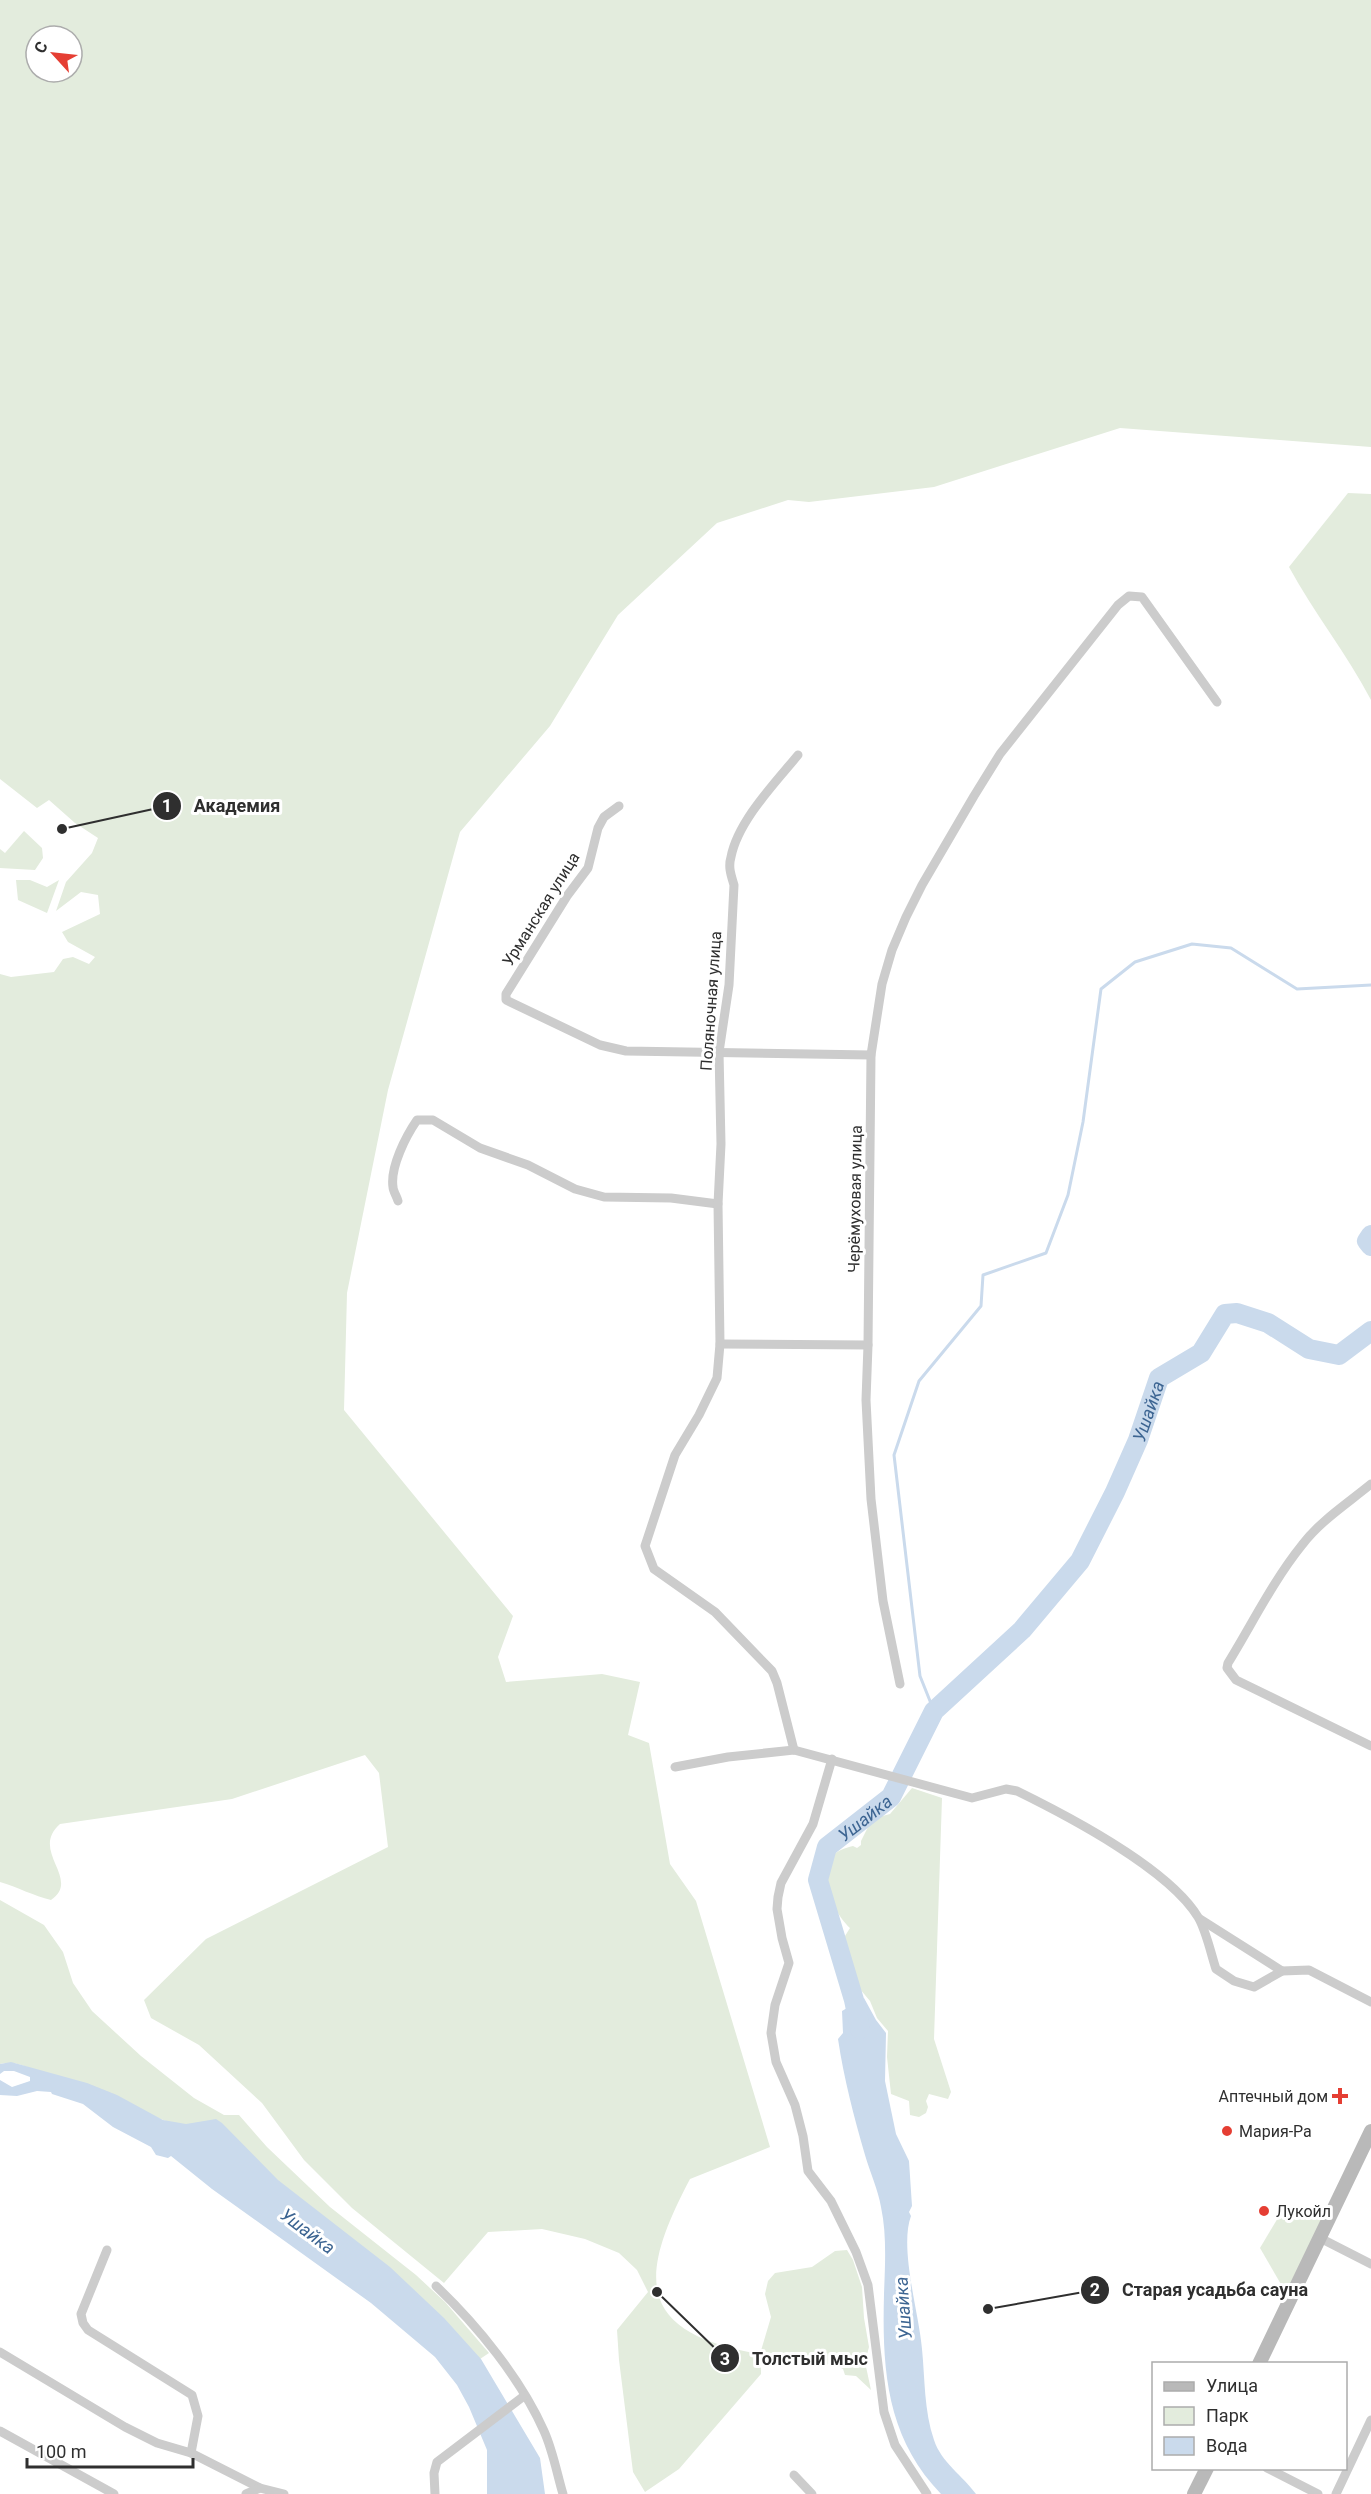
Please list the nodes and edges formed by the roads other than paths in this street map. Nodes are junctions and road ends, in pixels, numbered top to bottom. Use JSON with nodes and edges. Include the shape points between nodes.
{"nodes":[{"id":1,"x":1217,"y":702,"type":"dead end"},
{"id":2,"x":798,"y":755,"type":"dead end"},
{"id":3,"x":619,"y":806,"type":"dead end"},
{"id":4,"x":720,"y":1052,"type":"junction"},
{"id":5,"x":871,"y":1054,"type":"junction"},
{"id":6,"x":398,"y":1201,"type":"dead end"},
{"id":7,"x":718,"y":1204,"type":"junction"},
{"id":8,"x":720,"y":1344,"type":"junction"},
{"id":9,"x":868,"y":1344,"type":"junction"},
{"id":10,"x":1371,"y":1484,"type":"edge"},
{"id":11,"x":900,"y":1684,"type":"dead end"},
{"id":12,"x":1371,"y":1746,"type":"edge"},
{"id":13,"x":794,"y":1750,"type":"junction"},
{"id":14,"x":832,"y":1759,"type":"junction"},
{"id":15,"x":675,"y":1767,"type":"dead end"},
{"id":16,"x":1200,"y":1919,"type":"junction"},
{"id":17,"x":1282,"y":1971,"type":"junction"},
{"id":18,"x":1371,"y":2002,"type":"edge"},
{"id":19,"x":1371,"y":2131,"type":"edge"},
{"id":20,"x":1320,"y":2238,"type":"junction"},
{"id":21,"x":107,"y":2250,"type":"dead end"},
{"id":22,"x":1371,"y":2264,"type":"edge"},
{"id":23,"x":436,"y":2286,"type":"dead end"},
{"id":24,"x":0,"y":2352,"type":"edge"},
{"id":25,"x":1260,"y":2362,"type":"edge"},
{"id":26,"x":522,"y":2398,"type":"junction"},
{"id":27,"x":1371,"y":2420,"type":"edge"},
{"id":28,"x":0,"y":2431,"type":"edge"},
{"id":29,"x":191,"y":2453,"type":"junction"},
{"id":30,"x":1206,"y":2470,"type":"edge"},
{"id":31,"x":1269,"y":2470,"type":"edge"},
{"id":32,"x":794,"y":2475,"type":"dead end"},
{"id":33,"x":260,"y":2488,"type":"junction"},
{"id":34,"x":809,"y":2491,"type":"edge"},
{"id":35,"x":114,"y":2494,"type":"edge"},
{"id":36,"x":246,"y":2494,"type":"edge"},
{"id":37,"x":284,"y":2494,"type":"edge"},
{"id":38,"x":435,"y":2494,"type":"edge"},
{"id":39,"x":562,"y":2494,"type":"edge"},
{"id":40,"x":927,"y":2494,"type":"edge"},
{"id":41,"x":1194,"y":2494,"type":"edge"},
{"id":42,"x":1318,"y":2494,"type":"edge"},
{"id":43,"x":1336,"y":2494,"type":"edge"}],
"edges":[{"from":1,"to":5,"type":"street","name":"Черёмуховая улица","via":[[1142,597],[1129,596],[1118,605],[1000,754],[922,885],[892,950],[882,984]]},
{"from":2,"to":4,"type":"street","name":"Поляночная улица","via":[[753,813],[730,857],[734,885],[729,985]]},
{"from":3,"to":4,"type":"street","name":"Урманская улица","via":[[604,817],[588,868],[506,994],[506,1000],[600,1045],[626,1051]]},
{"from":4,"to":5,"type":"street"},
{"from":4,"to":7,"type":"street","name":"Поляночная улица"},
{"from":5,"to":9,"type":"street","name":"Черёмуховая улица"},
{"from":6,"to":7,"type":"street","via":[[392,1187],[406,1136],[417,1120],[433,1120],[480,1149],[528,1165],[575,1190],[604,1197],[671,1198]]},
{"from":7,"to":8,"type":"street","name":"Поляночная улица"},
{"from":8,"to":9,"type":"street"},
{"from":8,"to":13,"type":"street","name":"Поляночная улица","via":[[717,1378],[675,1455],[645,1546],[654,1569],[715,1612],[772,1671]]},
{"from":9,"to":11,"type":"street","name":"Черёмуховая улица","via":[[866,1400],[871,1499],[883,1601]]},
{"from":10,"to":12,"type":"street","via":[[1303,1544],[1228,1663],[1229,1673],[1236,1680]]},
{"from":13,"to":14,"type":"street"},
{"from":13,"to":15,"type":"street"},
{"from":14,"to":16,"type":"street","via":[[972,1797],[1006,1789],[1017,1791],[1119,1848],[1153,1872]]},
{"from":14,"to":40,"type":"street","via":[[813,1824],[778,1896],[777,1909],[789,1963],[771,2032],[776,2062],[795,2105],[808,2170],[831,2200],[868,2285],[884,2412],[895,2445]]},
{"from":16,"to":17,"type":"street"},
{"from":16,"to":17,"type":"street","via":[[1216,1969],[1234,1981],[1254,1987]]},
{"from":17,"to":18,"type":"street","via":[[1309,1970]]},
{"from":19,"to":20,"type":"street"},
{"from":20,"to":22,"type":"street"},
{"from":20,"to":25,"type":"street"},
{"from":21,"to":29,"type":"street","via":[[81,2314],[82,2323],[192,2395],[198,2416]]},
{"from":23,"to":26,"type":"street","via":[[488,2342]]},
{"from":24,"to":29,"type":"street","via":[[125,2427],[157,2443]]},
{"from":26,"to":38,"type":"street","via":[[441,2458],[434,2473]]},
{"from":26,"to":39,"type":"street","via":[[544,2432]]},
{"from":27,"to":43,"type":"street"},
{"from":28,"to":35,"type":"street"},
{"from":29,"to":33,"type":"street"},
{"from":30,"to":41,"type":"street"},
{"from":31,"to":42,"type":"street"},
{"from":32,"to":34,"type":"street"},
{"from":33,"to":36,"type":"street"},
{"from":33,"to":37,"type":"street"}]}
